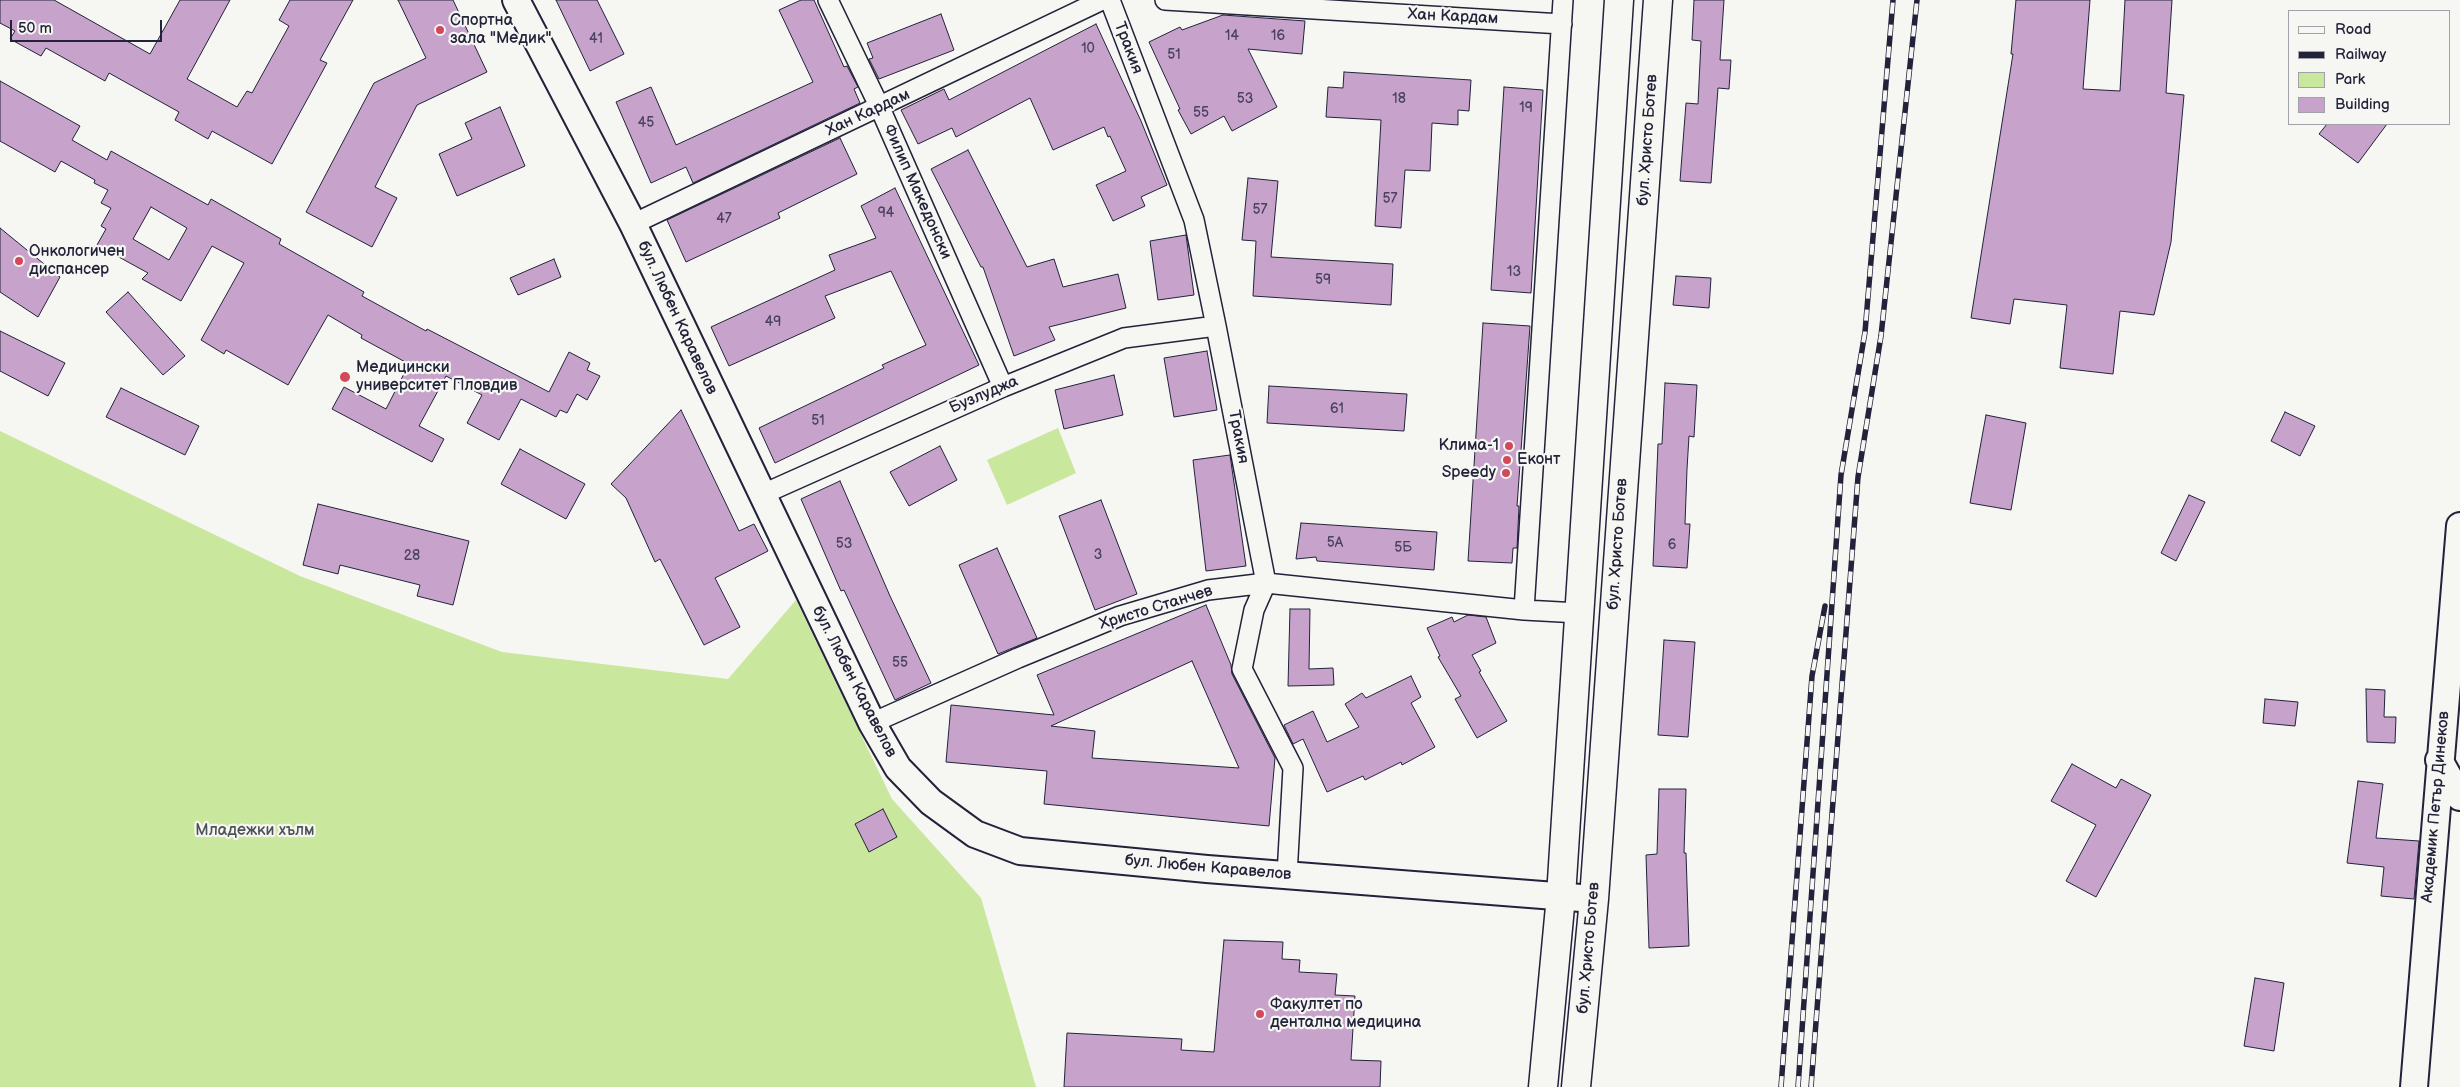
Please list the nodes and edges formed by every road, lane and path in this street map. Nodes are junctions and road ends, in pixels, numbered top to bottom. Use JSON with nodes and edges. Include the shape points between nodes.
{"nodes":[{"id":1,"x":516,"y":0,"type":"edge"},
{"id":2,"x":828,"y":0,"type":"edge"},
{"id":3,"x":1102,"y":0,"type":"edge"},
{"id":4,"x":1110,"y":0,"type":"edge"},
{"id":5,"x":1165,"y":0,"type":"edge"},
{"id":6,"x":1563,"y":0,"type":"edge"},
{"id":7,"x":1619,"y":0,"type":"edge"},
{"id":8,"x":1658,"y":0,"type":"edge"},
{"id":9,"x":1333,"y":5,"type":"edge"},
{"id":10,"x":1562,"y":24,"type":"junction"},
{"id":11,"x":880,"y":108,"type":"junction"},
{"id":12,"x":633,"y":224,"type":"junction"},
{"id":13,"x":1216,"y":326,"type":"junction"},
{"id":14,"x":1003,"y":386,"type":"junction"},
{"id":15,"x":761,"y":495,"type":"junction"},
{"id":16,"x":2460,"y":526,"type":"edge"},
{"id":17,"x":1266,"y":583,"type":"junction"},
{"id":18,"x":1524,"y":610,"type":"junction"},
{"id":19,"x":1580,"y":613,"type":"junction"},
{"id":20,"x":872,"y":723,"type":"junction"},
{"id":21,"x":2450,"y":767,"type":"edge"},
{"id":22,"x":2460,"y":797,"type":"edge"},
{"id":23,"x":1287,"y":875,"type":"junction"},
{"id":24,"x":1561,"y":896,"type":"junction"},
{"id":25,"x":1594,"y":899,"type":"junction"},
{"id":26,"x":1543,"y":1087,"type":"edge"},
{"id":27,"x":1576,"y":1087,"type":"edge"},
{"id":28,"x":2414,"y":1087,"type":"edge"}],
"edges":[{"from":1,"to":12,"type":"street","name":"бул. Любен Каравелов"},
{"from":2,"to":11,"type":"street","name":"Филип Македонски"},
{"from":3,"to":11,"type":"street","name":"Хан Кардам"},
{"from":4,"to":13,"type":"street","name":"Тракия","via":[[1194,220]]},
{"from":5,"to":9,"type":"street","name":"Хан Кардам"},
{"from":6,"to":10,"type":"street"},
{"from":7,"to":19,"type":"main road","name":"бул. Христо Ботев"},
{"from":8,"to":25,"type":"main road","name":"бул. Христо Ботев"},
{"from":9,"to":10,"type":"street","name":"Хан Кардам"},
{"from":10,"to":18,"type":"street"},
{"from":11,"to":12,"type":"street","name":"Хан Кардам"},
{"from":11,"to":14,"type":"street","name":"Филип Македонски"},
{"from":12,"to":15,"type":"street","name":"бул. Любен Каравелов"},
{"from":13,"to":14,"type":"street","name":"Бузлуджа","via":[[1124,338]]},
{"from":13,"to":17,"type":"street","name":"Тракия"},
{"from":14,"to":15,"type":"street","name":"Бузлуджа"},
{"from":15,"to":20,"type":"street","name":"бул. Любен Каравелов"},
{"from":16,"to":21,"type":"street","name":"Академик Петър Динеков"},
{"from":17,"to":18,"type":"street","name":"Христо Станчев"},
{"from":17,"to":20,"type":"street","name":"Христо Станчев","via":[[1208,590],[1120,616]]},
{"from":17,"to":23,"type":"street","via":[[1254,610],[1242,668],[1293,768]]},
{"from":18,"to":19,"type":"street","name":"Христо Станчев"},
{"from":19,"to":24,"type":"main road","name":"бул. Христо Ботев"},
{"from":20,"to":23,"type":"street","name":"бул. Любен Каравелов","via":[[898,768],[931,802],[975,834],[1020,851]]},
{"from":21,"to":22,"type":"street"},
{"from":21,"to":28,"type":"street","name":"Академик Петър Динеков"},
{"from":23,"to":24,"type":"street","name":"бул. Любен Каравелов"},
{"from":24,"to":25,"type":"street","name":"бул. Любен Каравелов"},
{"from":24,"to":26,"type":"main road","name":"бул. Христо Ботев"},
{"from":25,"to":27,"type":"main road","name":"бул. Христо Ботев"}]}
